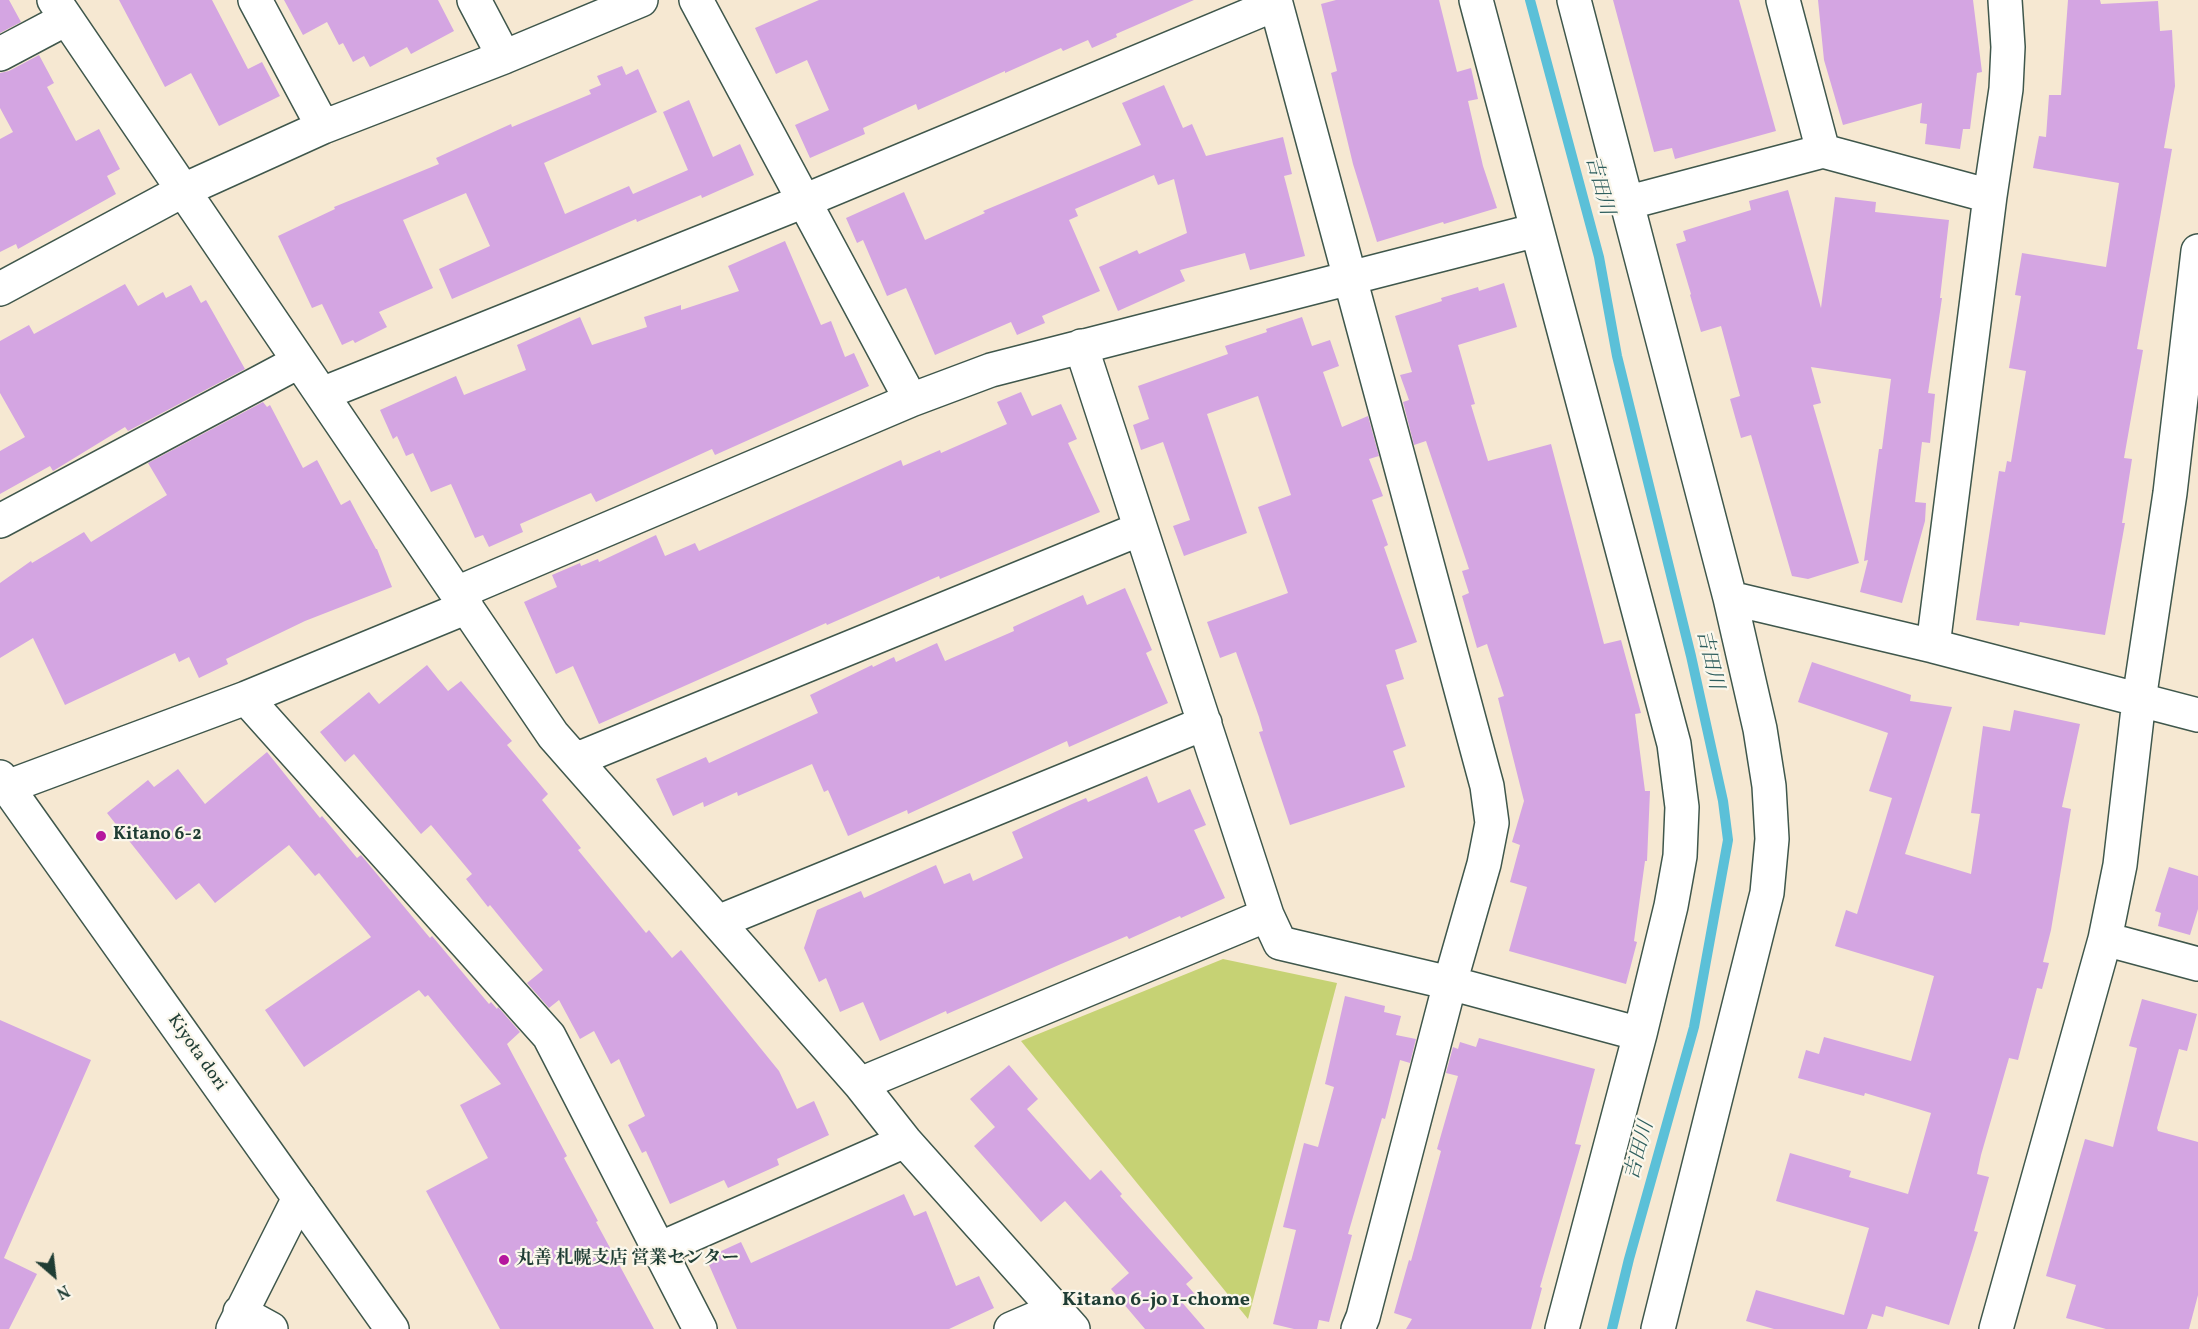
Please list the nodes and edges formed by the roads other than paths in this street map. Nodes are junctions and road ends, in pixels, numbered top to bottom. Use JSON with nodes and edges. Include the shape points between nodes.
{"nodes":[{"id":1,"x":255,"y":0,"type":"edge"},
{"id":2,"x":474,"y":0,"type":"edge"},
{"id":3,"x":641,"y":0,"type":"edge"},
{"id":4,"x":696,"y":0,"type":"edge"},
{"id":5,"x":1476,"y":0,"type":"edge"},
{"id":6,"x":1574,"y":0,"type":"edge"},
{"id":7,"x":1784,"y":0,"type":"edge"},
{"id":8,"x":2005,"y":0,"type":"edge"},
{"id":9,"x":1275,"y":2,"type":"edge"},
{"id":10,"x":60,"y":9,"type":"edge"},
{"id":11,"x":0,"y":54,"type":"edge"},
{"id":12,"x":504,"y":57,"type":"junction"},
{"id":13,"x":323,"y":127,"type":"junction"},
{"id":14,"x":1823,"y":151,"type":"junction"},
{"id":15,"x":184,"y":190,"type":"junction"},
{"id":16,"x":1990,"y":196,"type":"junction"},
{"id":17,"x":804,"y":201,"type":"junction"},
{"id":18,"x":1626,"y":203,"type":"junction"},
{"id":19,"x":1537,"y":230,"type":"junction"},
{"id":20,"x":2198,"y":251,"type":"edge"},
{"id":21,"x":1350,"y":277,"type":"junction"},
{"id":22,"x":0,"y":289,"type":"edge"},
{"id":23,"x":1082,"y":346,"type":"junction"},
{"id":24,"x":298,"y":362,"type":"junction"},
{"id":25,"x":322,"y":394,"type":"junction"},
{"id":26,"x":911,"y":400,"type":"junction"},
{"id":27,"x":2184,"y":497,"type":"edge"},
{"id":28,"x":0,"y":522,"type":"edge"},
{"id":29,"x":1140,"y":529,"type":"junction"},
{"id":30,"x":1730,"y":598,"type":"junction"},
{"id":31,"x":462,"y":600,"type":"junction"},
{"id":32,"x":1933,"y":646,"type":"junction"},
{"id":33,"x":246,"y":698,"type":"junction"},
{"id":34,"x":2139,"y":700,"type":"junction"},
{"id":35,"x":2198,"y":715,"type":"edge"},
{"id":36,"x":1205,"y":723,"type":"junction"},
{"id":37,"x":575,"y":760,"type":"junction"},
{"id":38,"x":3,"y":782,"type":"edge"},
{"id":39,"x":1267,"y":915,"type":"junction"},
{"id":40,"x":718,"y":922,"type":"junction"},
{"id":41,"x":2105,"y":939,"type":"junction"},
{"id":42,"x":2198,"y":964,"type":"edge"},
{"id":43,"x":1450,"y":983,"type":"junction"},
{"id":44,"x":1640,"y":1034,"type":"junction"},
{"id":45,"x":860,"y":1084,"type":"junction"},
{"id":46,"x":905,"y":1141,"type":"junction"},
{"id":47,"x":299,"y":1198,"type":"junction"},
{"id":48,"x":659,"y":1249,"type":"junction"},
{"id":49,"x":1064,"y":1319,"type":"edge"},
{"id":50,"x":237,"y":1320,"type":"edge"},
{"id":51,"x":271,"y":1329,"type":"edge"},
{"id":52,"x":392,"y":1329,"type":"edge"},
{"id":53,"x":700,"y":1329,"type":"edge"},
{"id":54,"x":1011,"y":1329,"type":"edge"},
{"id":55,"x":1358,"y":1329,"type":"edge"},
{"id":56,"x":1562,"y":1329,"type":"edge"},
{"id":57,"x":1658,"y":1329,"type":"edge"},
{"id":58,"x":1996,"y":1329,"type":"edge"}],
"edges":[{"from":1,"to":13,"type":"street"},
{"from":2,"to":12,"type":"street"},
{"from":3,"to":12,"type":"street"},
{"from":4,"to":17,"type":"street"},
{"from":5,"to":19,"type":"street"},
{"from":6,"to":18,"type":"street"},
{"from":7,"to":14,"type":"street"},
{"from":8,"to":16,"type":"street","via":[[2006,89]]},
{"from":9,"to":17,"type":"street"},
{"from":9,"to":21,"type":"street"},
{"from":10,"to":11,"type":"street"},
{"from":10,"to":15,"type":"street"},
{"from":12,"to":13,"type":"street"},
{"from":13,"to":15,"type":"street"},
{"from":14,"to":16,"type":"street"},
{"from":14,"to":18,"type":"street"},
{"from":15,"to":22,"type":"street"},
{"from":15,"to":24,"type":"street"},
{"from":16,"to":32,"type":"street"},
{"from":17,"to":25,"type":"street"},
{"from":17,"to":26,"type":"street"},
{"from":18,"to":30,"type":"street"},
{"from":19,"to":21,"type":"street"},
{"from":19,"to":44,"type":"street","via":[[1674,744],[1682,807],[1680,856]]},
{"from":20,"to":27,"type":"street"},
{"from":21,"to":23,"type":"street"},
{"from":21,"to":43,"type":"street","via":[[1487,786],[1492,823]]},
{"from":23,"to":26,"type":"street","via":[[991,370]]},
{"from":23,"to":29,"type":"street"},
{"from":24,"to":25,"type":"street"},
{"from":24,"to":28,"type":"street"},
{"from":25,"to":31,"type":"street"},
{"from":26,"to":31,"type":"street"},
{"from":27,"to":34,"type":"street"},
{"from":29,"to":36,"type":"street"},
{"from":29,"to":37,"type":"street"},
{"from":30,"to":32,"type":"street"},
{"from":30,"to":57,"type":"street","via":[[1769,786],[1772,839],[1768,882]]},
{"from":31,"to":33,"type":"street"},
{"from":31,"to":37,"type":"street","via":[[553,735]]},
{"from":32,"to":34,"type":"street"},
{"from":33,"to":38,"type":"street"},
{"from":33,"to":48,"type":"street","via":[[549,1036]]},
{"from":34,"to":35,"type":"street"},
{"from":34,"to":41,"type":"street","via":[[2120,866]]},
{"from":36,"to":39,"type":"street"},
{"from":36,"to":40,"type":"street"},
{"from":37,"to":40,"type":"street"},
{"from":38,"to":47,"type":"street","name":"Kiyota dori"},
{"from":39,"to":43,"type":"street","via":[[1280,943]]},
{"from":39,"to":45,"type":"street"},
{"from":40,"to":45,"type":"street"},
{"from":41,"to":42,"type":"street"},
{"from":41,"to":58,"type":"street"},
{"from":43,"to":44,"type":"street"},
{"from":43,"to":55,"type":"street"},
{"from":44,"to":56,"type":"street"},
{"from":45,"to":46,"type":"street"},
{"from":46,"to":48,"type":"street"},
{"from":46,"to":49,"type":"street"},
{"from":47,"to":50,"type":"street"},
{"from":47,"to":52,"type":"street","name":"Kiyota dori"},
{"from":48,"to":53,"type":"street"},
{"from":49,"to":54,"type":"street"},
{"from":50,"to":51,"type":"street"}]}
